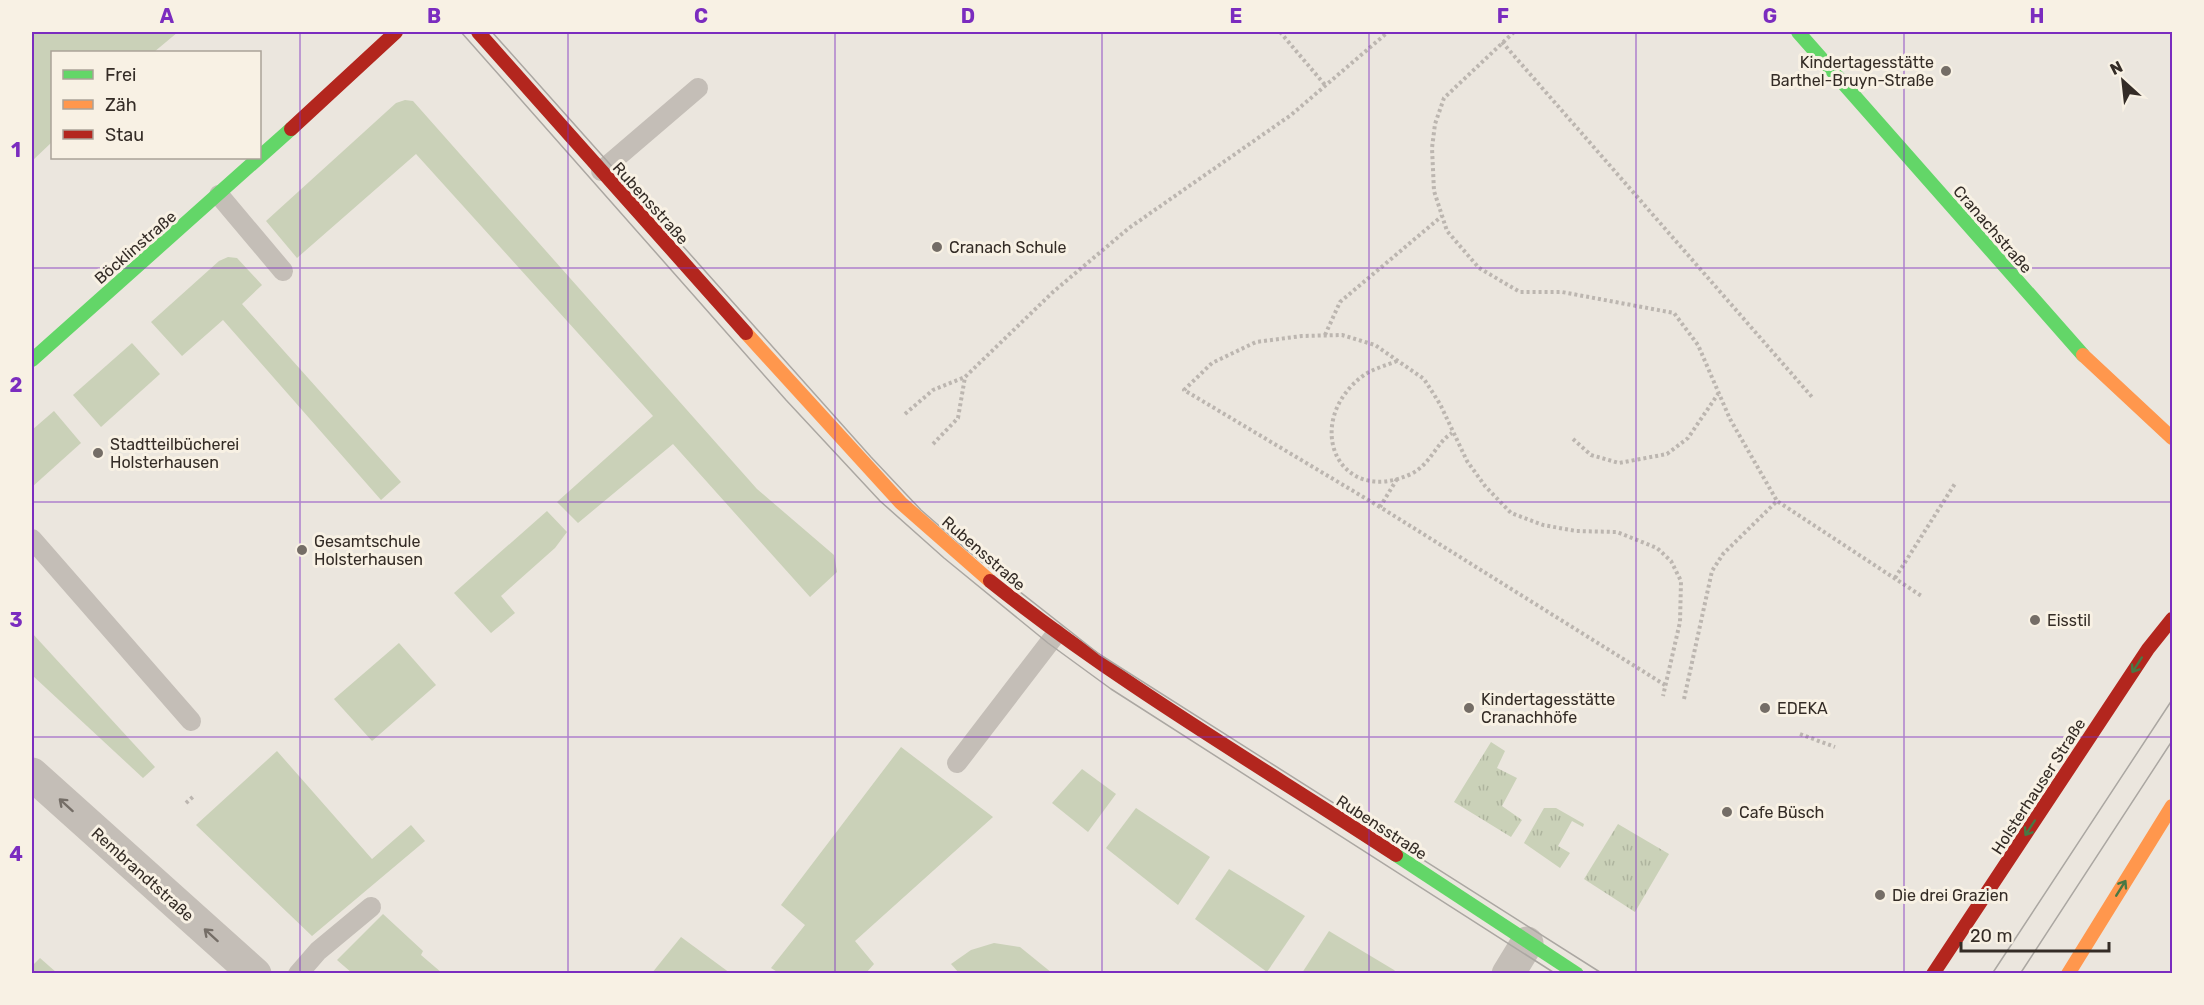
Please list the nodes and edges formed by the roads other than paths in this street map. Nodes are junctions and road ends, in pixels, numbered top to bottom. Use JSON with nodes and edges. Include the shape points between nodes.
{"nodes":[{"id":1,"x":396,"y":32,"type":"edge"},
{"id":2,"x":478,"y":32,"type":"edge"},
{"id":3,"x":1798,"y":32,"type":"edge"},
{"id":4,"x":698,"y":88,"type":"dead end"},
{"id":5,"x":261,"y":156,"type":"edge"},
{"id":6,"x":258,"y":159,"type":"edge"},
{"id":7,"x":601,"y":171,"type":"junction"},
{"id":8,"x":219,"y":195,"type":"junction"},
{"id":9,"x":283,"y":271,"type":"dead end"},
{"id":10,"x":32,"y":360,"type":"edge"},
{"id":11,"x":2172,"y":438,"type":"edge"},
{"id":12,"x":32,"y":539,"type":"edge"},
{"id":13,"x":2172,"y":619,"type":"edge"},
{"id":14,"x":1056,"y":634,"type":"junction"},
{"id":15,"x":191,"y":721,"type":"dead end"},
{"id":16,"x":957,"y":763,"type":"dead end"},
{"id":17,"x":32,"y":774,"type":"edge"},
{"id":18,"x":2172,"y":806,"type":"edge"},
{"id":19,"x":370,"y":907,"type":"dead end"},
{"id":20,"x":1527,"y":943,"type":"junction"},
{"id":21,"x":255,"y":974,"type":"edge"},
{"id":22,"x":298,"y":974,"type":"edge"},
{"id":23,"x":1508,"y":974,"type":"edge"},
{"id":24,"x":1577,"y":974,"type":"edge"},
{"id":25,"x":1933,"y":974,"type":"edge"},
{"id":26,"x":2068,"y":974,"type":"edge"}],
"edges":[{"from":1,"to":5,"type":"main road","name":"Böcklinstraße"},
{"from":2,"to":7,"type":"main road","name":"Rubensstraße"},
{"from":3,"to":11,"type":"main road","name":"Cranachstraße","via":[[2072,345]]},
{"from":4,"to":7,"type":"lane"},
{"from":6,"to":8,"type":"main road","name":"Böcklinstraße"},
{"from":7,"to":14,"type":"main road","name":"Rubensstraße","via":[[901,503]]},
{"from":8,"to":9,"type":"lane"},
{"from":8,"to":10,"type":"main road","name":"Böcklinstraße"},
{"from":12,"to":15,"type":"lane"},
{"from":13,"to":25,"type":"main road","name":"Holsterhauser Straße","one_way":true,"via":[[2148,648]]},
{"from":14,"to":16,"type":"lane"},
{"from":14,"to":20,"type":"main road","name":"Rubensstraße","via":[[1166,710]]},
{"from":21,"to":17,"type":"street","name":"Rembrandtstraße","one_way":true},
{"from":26,"to":18,"type":"main road","one_way":true},
{"from":19,"to":22,"type":"lane","via":[[318,951]]},
{"from":20,"to":23,"type":"street"},
{"from":20,"to":24,"type":"main road","name":"Rubensstraße"}]}
